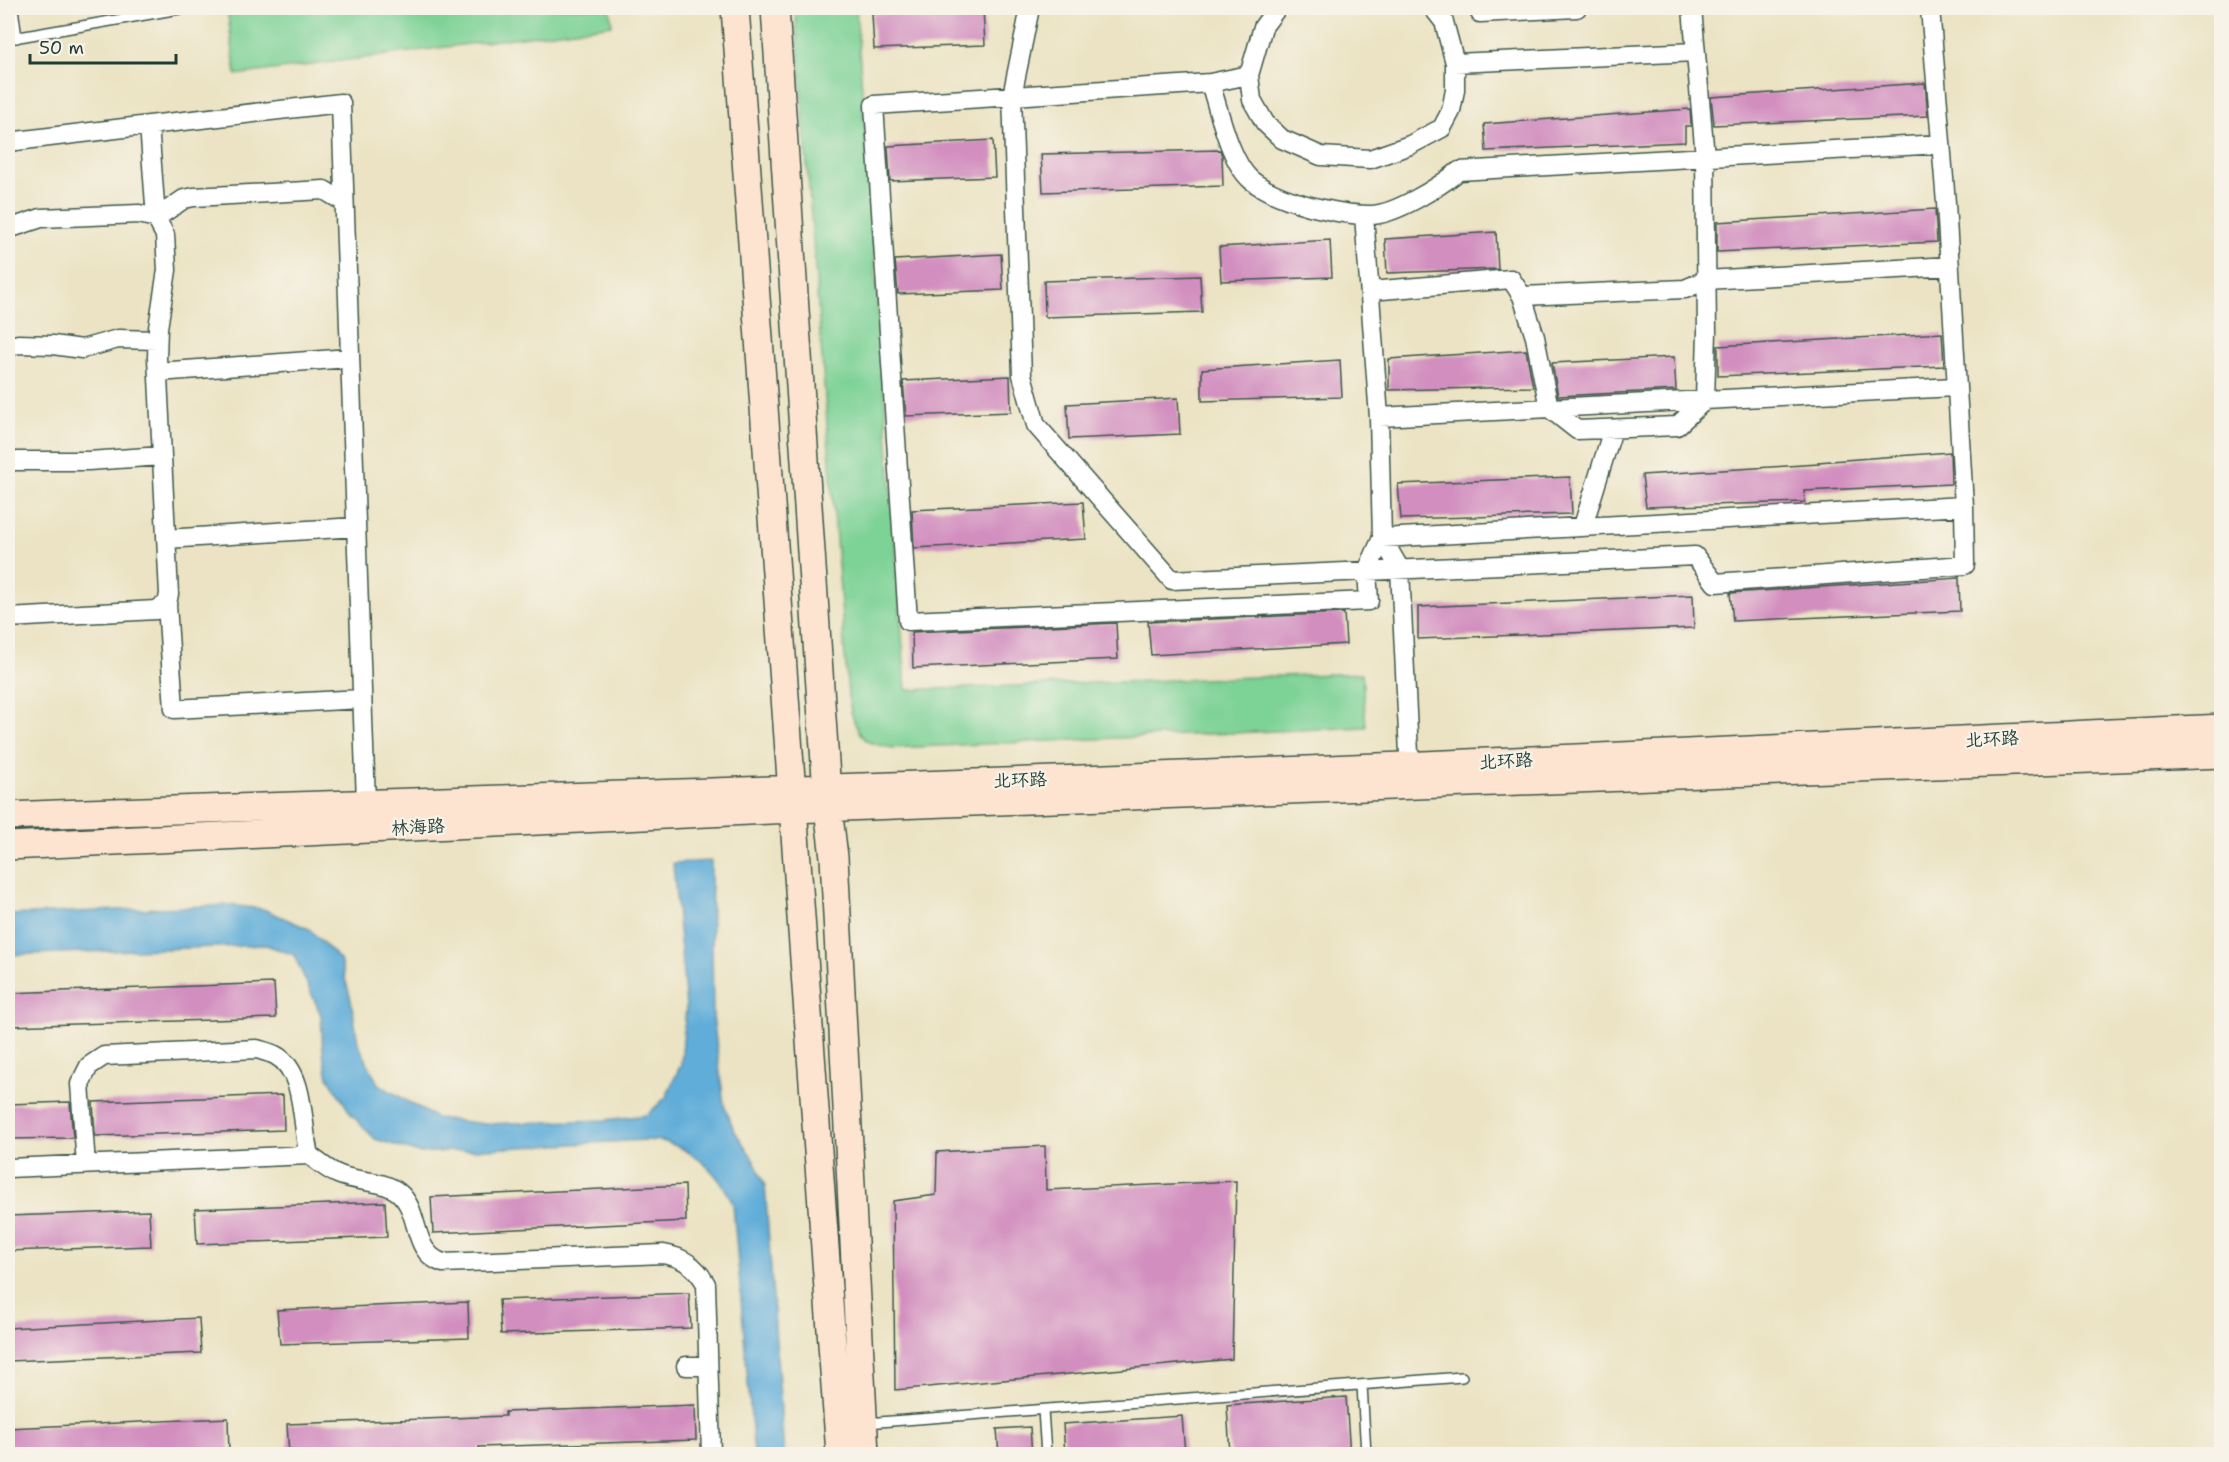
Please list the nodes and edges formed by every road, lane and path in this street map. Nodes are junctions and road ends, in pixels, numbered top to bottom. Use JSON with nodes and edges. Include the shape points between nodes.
{"nodes":[{"id":1,"x":13,"y":8,"type":"edge"},
{"id":2,"x":185,"y":8,"type":"edge"},
{"id":3,"x":735,"y":8,"type":"edge"},
{"id":4,"x":775,"y":8,"type":"edge"},
{"id":5,"x":1030,"y":8,"type":"edge"},
{"id":6,"x":1277,"y":8,"type":"edge"},
{"id":7,"x":1433,"y":8,"type":"edge"},
{"id":8,"x":1478,"y":8,"type":"edge"},
{"id":9,"x":1577,"y":8,"type":"edge"},
{"id":10,"x":1692,"y":8,"type":"edge"},
{"id":11,"x":1930,"y":8,"type":"edge"},
{"id":12,"x":12,"y":38,"type":"edge"},
{"id":13,"x":1695,"y":52,"type":"junction"},
{"id":14,"x":1455,"y":63,"type":"junction"},
{"id":15,"x":1249,"y":75,"type":"junction"},
{"id":16,"x":1210,"y":83,"type":"junction"},
{"id":17,"x":1012,"y":96,"type":"junction"},
{"id":18,"x":149,"y":125,"type":"junction"},
{"id":19,"x":8,"y":142,"type":"edge"},
{"id":20,"x":1941,"y":144,"type":"junction"},
{"id":21,"x":1705,"y":157,"type":"junction"},
{"id":22,"x":344,"y":202,"type":"junction"},
{"id":23,"x":1364,"y":215,"type":"junction"},
{"id":24,"x":156,"y":218,"type":"junction"},
{"id":25,"x":8,"y":229,"type":"edge"},
{"id":26,"x":1950,"y":266,"type":"junction"},
{"id":27,"x":1706,"y":280,"type":"junction"},
{"id":28,"x":1370,"y":291,"type":"junction"},
{"id":29,"x":1522,"y":296,"type":"junction"},
{"id":30,"x":157,"y":340,"type":"junction"},
{"id":31,"x":8,"y":347,"type":"edge"},
{"id":32,"x":349,"y":358,"type":"junction"},
{"id":33,"x":158,"y":372,"type":"junction"},
{"id":34,"x":1955,"y":387,"type":"junction"},
{"id":35,"x":1705,"y":399,"type":"junction"},
{"id":36,"x":1549,"y":408,"type":"junction"},
{"id":37,"x":1379,"y":417,"type":"junction"},
{"id":38,"x":1613,"y":429,"type":"junction"},
{"id":39,"x":162,"y":456,"type":"junction"},
{"id":40,"x":8,"y":463,"type":"edge"},
{"id":41,"x":1964,"y":506,"type":"junction"},
{"id":42,"x":1583,"y":526,"type":"junction"},
{"id":43,"x":356,"y":527,"type":"junction"},
{"id":44,"x":1382,"y":538,"type":"junction"},
{"id":45,"x":166,"y":539,"type":"junction"},
{"id":46,"x":1400,"y":569,"type":"junction"},
{"id":47,"x":1367,"y":571,"type":"junction"},
{"id":48,"x":167,"y":604,"type":"junction"},
{"id":49,"x":8,"y":618,"type":"edge"},
{"id":50,"x":362,"y":699,"type":"junction"},
{"id":51,"x":2222,"y":728,"type":"edge"},
{"id":52,"x":2222,"y":754,"type":"edge"},
{"id":53,"x":1410,"y":775,"type":"junction"},
{"id":54,"x":828,"y":798,"type":"junction"},
{"id":55,"x":791,"y":799,"type":"junction"},
{"id":56,"x":366,"y":802,"type":"junction"},
{"id":57,"x":8,"y":816,"type":"edge"},
{"id":58,"x":8,"y":846,"type":"edge"},
{"id":59,"x":309,"y":1155,"type":"junction"},
{"id":60,"x":86,"y":1165,"type":"junction"},
{"id":61,"x":8,"y":1168,"type":"edge"},
{"id":62,"x":686,"y":1366,"type":"dead end"},
{"id":63,"x":707,"y":1366,"type":"junction"},
{"id":64,"x":1462,"y":1377,"type":"dead end"},
{"id":65,"x":1362,"y":1385,"type":"junction"},
{"id":66,"x":1043,"y":1410,"type":"junction"},
{"id":67,"x":863,"y":1424,"type":"junction"},
{"id":68,"x":711,"y":1455,"type":"edge"},
{"id":69,"x":840,"y":1455,"type":"edge"},
{"id":70,"x":865,"y":1455,"type":"edge"},
{"id":71,"x":1046,"y":1455,"type":"edge"},
{"id":72,"x":1366,"y":1455,"type":"edge"}],
"edges":[{"from":1,"to":12,"type":"lane"},
{"from":2,"to":12,"type":"lane"},
{"from":3,"to":55,"type":"main road"},
{"from":4,"to":54,"type":"main road"},
{"from":5,"to":17,"type":"street"},
{"from":6,"to":15,"type":"street","via":[[1263,27]]},
{"from":7,"to":14,"type":"street","via":[[1444,22]]},
{"from":8,"to":9,"type":"street","via":[[1480,13]]},
{"from":10,"to":13,"type":"street"},
{"from":11,"to":20,"type":"street"},
{"from":13,"to":14,"type":"street"},
{"from":13,"to":21,"type":"street"},
{"from":14,"to":15,"type":"street","via":[[1451,111],[1442,128],[1370,159],[1321,156],[1282,139],[1265,123],[1252,100]]},
{"from":15,"to":16,"type":"street"},
{"from":16,"to":17,"type":"street"},
{"from":16,"to":23,"type":"street","via":[[1238,162],[1251,180],[1301,204]]},
{"from":17,"to":47,"type":"street","via":[[1022,375],[1036,425],[1173,580]]},
{"from":17,"to":47,"type":"street","via":[[874,105],[908,621],[1369,601]]},
{"from":18,"to":19,"type":"street"},
{"from":18,"to":22,"type":"street","via":[[341,103]]},
{"from":18,"to":24,"type":"street"},
{"from":20,"to":21,"type":"street"},
{"from":20,"to":26,"type":"street"},
{"from":21,"to":23,"type":"street","via":[[1459,171],[1435,190],[1371,216]]},
{"from":21,"to":27,"type":"street"},
{"from":22,"to":24,"type":"street","via":[[324,190],[194,197],[184,199]]},
{"from":22,"to":32,"type":"street"},
{"from":23,"to":28,"type":"street"},
{"from":24,"to":25,"type":"street","via":[[139,214],[41,218]]},
{"from":24,"to":30,"type":"street","via":[[165,236],[167,270]]},
{"from":26,"to":27,"type":"street"},
{"from":26,"to":34,"type":"street"},
{"from":27,"to":29,"type":"street","via":[[1685,289]]},
{"from":27,"to":35,"type":"street"},
{"from":28,"to":29,"type":"street","via":[[1511,279]]},
{"from":28,"to":37,"type":"street"},
{"from":29,"to":36,"type":"street"},
{"from":30,"to":31,"type":"street","via":[[118,339],[82,349],[18,344]]},
{"from":30,"to":33,"type":"street"},
{"from":32,"to":33,"type":"street"},
{"from":32,"to":43,"type":"street"},
{"from":33,"to":39,"type":"street"},
{"from":34,"to":35,"type":"street"},
{"from":34,"to":41,"type":"street"},
{"from":35,"to":36,"type":"street"},
{"from":35,"to":38,"type":"street","via":[[1677,426]]},
{"from":36,"to":37,"type":"street"},
{"from":36,"to":38,"type":"street","via":[[1577,430]]},
{"from":37,"to":44,"type":"street"},
{"from":38,"to":42,"type":"street"},
{"from":39,"to":40,"type":"street"},
{"from":39,"to":45,"type":"street"},
{"from":41,"to":42,"type":"street"},
{"from":41,"to":46,"type":"street","via":[[1965,565],[1715,583],[1695,556]]},
{"from":42,"to":44,"type":"street"},
{"from":43,"to":45,"type":"street"},
{"from":43,"to":50,"type":"street"},
{"from":44,"to":46,"type":"street"},
{"from":44,"to":47,"type":"street"},
{"from":45,"to":48,"type":"street"},
{"from":46,"to":47,"type":"street"},
{"from":46,"to":53,"type":"street"},
{"from":48,"to":49,"type":"street","via":[[139,612]]},
{"from":48,"to":50,"type":"street","via":[[174,709]]},
{"from":50,"to":56,"type":"street"},
{"from":51,"to":53,"type":"main road","name":"北环路"},
{"from":52,"to":53,"type":"main road","name":"北环路"},
{"from":53,"to":54,"type":"main road","name":"北环路"},
{"from":54,"to":55,"type":"main road","name":"林海路"},
{"from":54,"to":67,"type":"main road"},
{"from":55,"to":56,"type":"main road","name":"林海路"},
{"from":55,"to":58,"type":"main road","name":"林海路"},
{"from":55,"to":69,"type":"main road"},
{"from":56,"to":57,"type":"main road","name":"林海路"},
{"from":59,"to":60,"type":"street"},
{"from":59,"to":60,"type":"street","via":[[297,1083],[288,1066],[257,1048],[104,1056],[89,1066],[80,1084]]},
{"from":59,"to":63,"type":"street","via":[[337,1174],[397,1191],[407,1202],[423,1249],[433,1260],[443,1263],[663,1254],[681,1257],[706,1284]]},
{"from":60,"to":61,"type":"street"},
{"from":62,"to":63,"type":"street"},
{"from":63,"to":68,"type":"street"},
{"from":64,"to":65,"type":"lane"},
{"from":65,"to":66,"type":"lane"},
{"from":65,"to":72,"type":"lane"},
{"from":66,"to":67,"type":"lane"},
{"from":66,"to":71,"type":"lane"},
{"from":67,"to":70,"type":"main road"}]}
